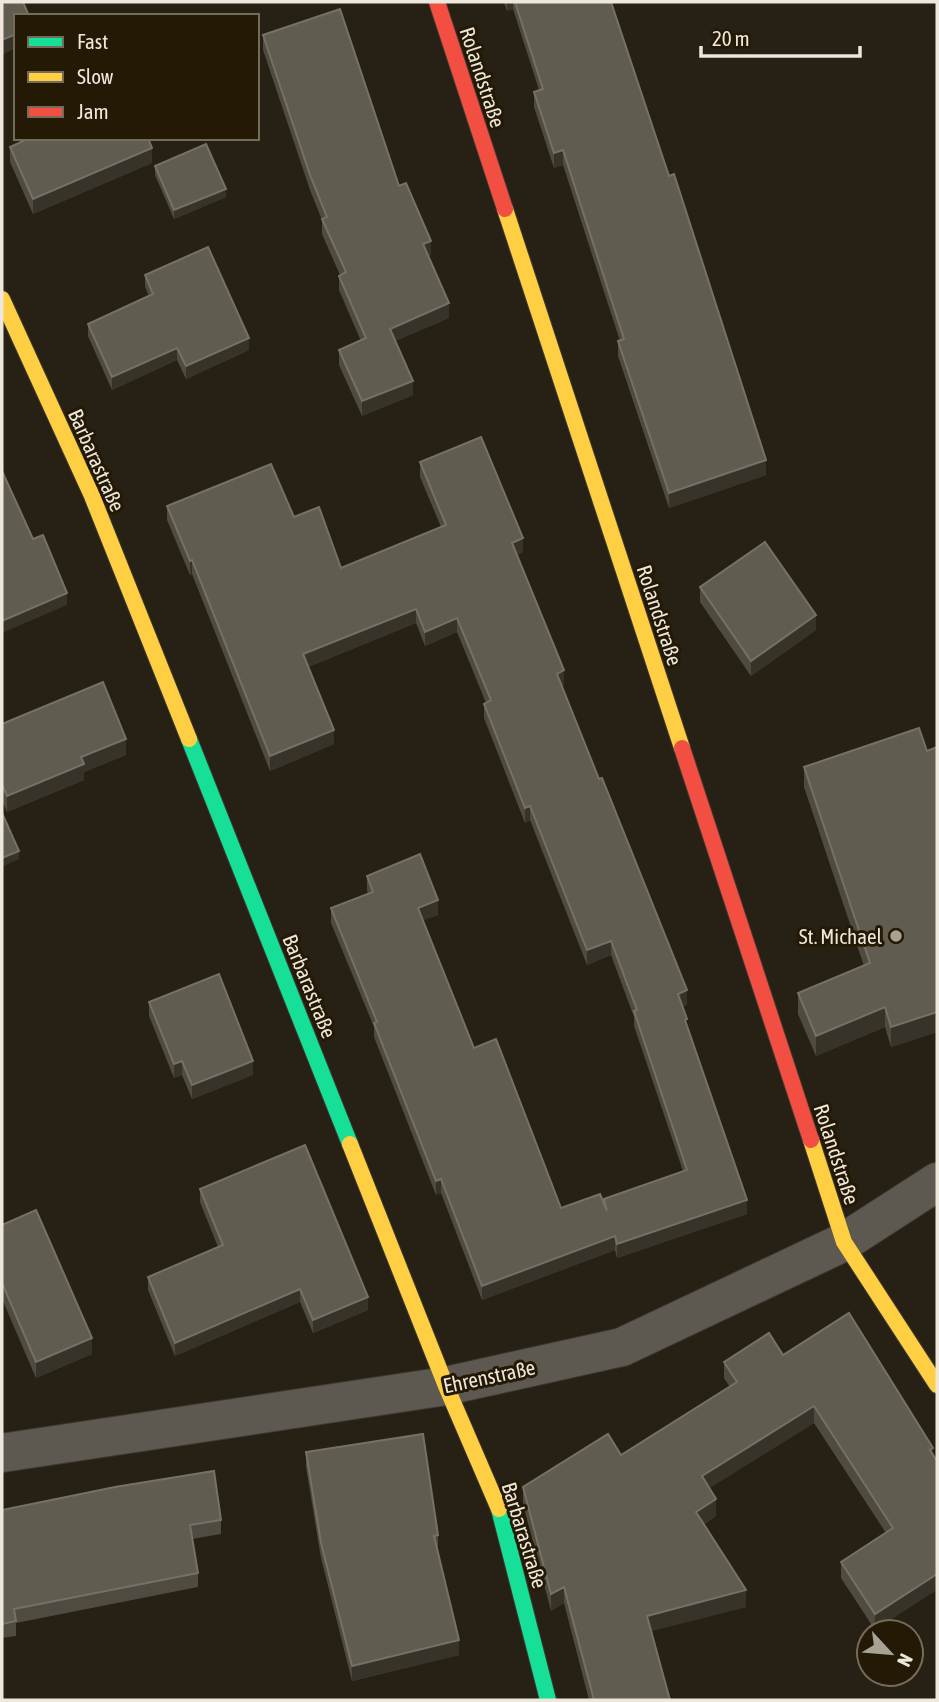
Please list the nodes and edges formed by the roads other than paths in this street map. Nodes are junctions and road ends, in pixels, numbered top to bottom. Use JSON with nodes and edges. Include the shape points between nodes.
{"nodes":[{"id":1,"x":437,"y":2,"type":"edge"},
{"id":2,"x":2,"y":299,"type":"edge"},
{"id":3,"x":937,"y":1182,"type":"edge"},
{"id":4,"x":844,"y":1242,"type":"junction"},
{"id":5,"x":937,"y":1385,"type":"edge"},
{"id":6,"x":446,"y":1386,"type":"junction"},
{"id":7,"x":2,"y":1453,"type":"edge"},
{"id":8,"x":548,"y":1700,"type":"edge"}],
"edges":[{"from":1,"to":4,"type":"street","name":"Rolandstraße"},
{"from":2,"to":6,"type":"street","name":"Barbarastraße","via":[[92,496]]},
{"from":3,"to":4,"type":"street","name":"Ehrenstraße"},
{"from":4,"to":5,"type":"street","name":"Rolandstraße"},
{"from":4,"to":6,"type":"street","name":"Ehrenstraße","via":[[622,1347]]},
{"from":6,"to":7,"type":"street","name":"Ehrenstraße"},
{"from":6,"to":8,"type":"street","name":"Barbarastraße","via":[[502,1517]]}]}
